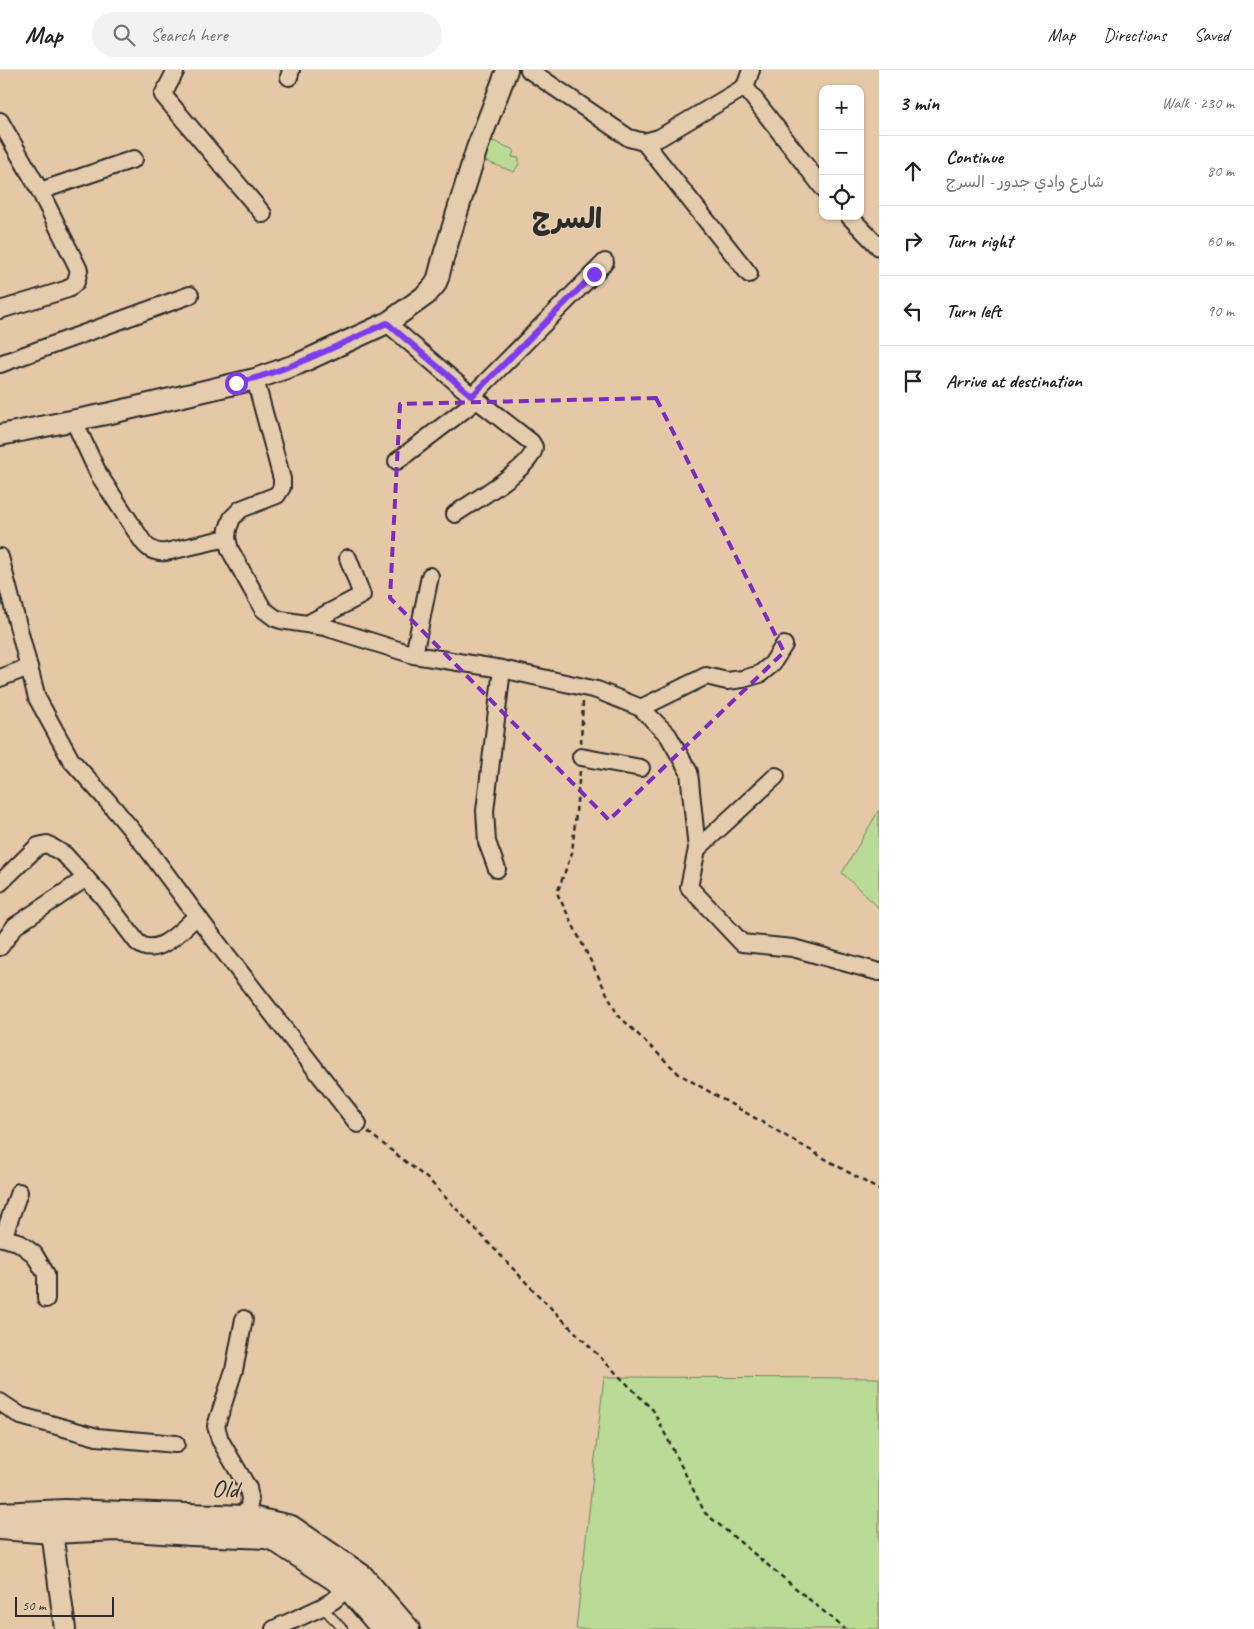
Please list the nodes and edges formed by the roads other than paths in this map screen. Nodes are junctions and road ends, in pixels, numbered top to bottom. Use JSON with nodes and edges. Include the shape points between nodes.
{"nodes":[{"id":1,"x":176,"y":70,"type":"edge"},
{"id":2,"x":507,"y":70,"type":"edge"},
{"id":3,"x":529,"y":70,"type":"edge"},
{"id":4,"x":751,"y":70,"type":"edge"},
{"id":5,"x":745,"y":87,"type":"junction"},
{"id":6,"x":0,"y":120,"type":"edge"},
{"id":7,"x":644,"y":142,"type":"junction"},
{"id":8,"x":134,"y":159,"type":"dead end"},
{"id":9,"x":819,"y":183,"type":"edge"},
{"id":10,"x":40,"y":192,"type":"junction"},
{"id":11,"x":263,"y":214,"type":"dead end"},
{"id":12,"x":853,"y":220,"type":"edge"},
{"id":13,"x":879,"y":247,"type":"edge"},
{"id":14,"x":605,"y":262,"type":"dead end"},
{"id":15,"x":748,"y":274,"type":"dead end"},
{"id":16,"x":190,"y":295,"type":"dead end"},
{"id":17,"x":0,"y":310,"type":"edge"},
{"id":18,"x":387,"y":323,"type":"junction"},
{"id":19,"x":0,"y":364,"type":"edge"},
{"id":20,"x":255,"y":379,"type":"junction"},
{"id":21,"x":475,"y":398,"type":"junction"},
{"id":22,"x":74,"y":420,"type":"junction"},
{"id":23,"x":0,"y":435,"type":"edge"},
{"id":24,"x":397,"y":460,"type":"dead end"},
{"id":25,"x":455,"y":514,"type":"dead end"},
{"id":26,"x":227,"y":538,"type":"junction"},
{"id":27,"x":0,"y":557,"type":"edge"},
{"id":28,"x":348,"y":558,"type":"dead end"},
{"id":29,"x":430,"y":576,"type":"dead end"},
{"id":30,"x":307,"y":624,"type":"junction"},
{"id":31,"x":784,"y":645,"type":"dead end"},
{"id":32,"x":414,"y":655,"type":"junction"},
{"id":33,"x":29,"y":667,"type":"junction"},
{"id":34,"x":502,"y":669,"type":"junction"},
{"id":35,"x":0,"y":678,"type":"edge"},
{"id":36,"x":641,"y":708,"type":"junction"},
{"id":37,"x":581,"y":757,"type":"road end"},
{"id":38,"x":641,"y":768,"type":"dead end"},
{"id":39,"x":776,"y":776,"type":"dead end"},
{"id":40,"x":697,"y":850,"type":"junction"},
{"id":41,"x":497,"y":869,"type":"dead end"},
{"id":42,"x":86,"y":878,"type":"junction"},
{"id":43,"x":0,"y":883,"type":"edge"},
{"id":44,"x":197,"y":916,"type":"junction"},
{"id":45,"x":0,"y":947,"type":"edge"},
{"id":46,"x":879,"y":972,"type":"edge"},
{"id":47,"x":358,"y":1124,"type":"road end"},
{"id":48,"x":20,"y":1192,"type":"dead end"},
{"id":49,"x":1,"y":1237,"type":"edge"},
{"id":50,"x":46,"y":1299,"type":"dead end"},
{"id":51,"x":244,"y":1319,"type":"dead end"},
{"id":52,"x":0,"y":1402,"type":"edge"},
{"id":53,"x":176,"y":1444,"type":"dead end"},
{"id":54,"x":0,"y":1514,"type":"edge"},
{"id":55,"x":247,"y":1517,"type":"junction"},
{"id":56,"x":50,"y":1522,"type":"junction"},
{"id":57,"x":0,"y":1528,"type":"edge"},
{"id":58,"x":355,"y":1582,"type":"junction"},
{"id":59,"x":322,"y":1607,"type":"junction"},
{"id":60,"x":65,"y":1629,"type":"edge"},
{"id":61,"x":274,"y":1629,"type":"edge"},
{"id":62,"x":343,"y":1629,"type":"edge"},
{"id":63,"x":383,"y":1629,"type":"edge"},
{"id":64,"x":408,"y":1629,"type":"edge"}],
"edges":[{"from":1,"to":11,"type":"street","via":[[163,95]]},
{"from":2,"to":18,"type":"street","via":[[477,148],[435,285]]},
{"from":3,"to":7,"type":"street","via":[[629,138]]},
{"from":4,"to":5,"type":"street"},
{"from":5,"to":7,"type":"street","via":[[659,138]]},
{"from":5,"to":9,"type":"street"},
{"from":6,"to":10,"type":"street"},
{"from":7,"to":15,"type":"street"},
{"from":8,"to":10,"type":"street"},
{"from":10,"to":17,"type":"street","via":[[77,264],[77,279],[68,289]]},
{"from":12,"to":13,"type":"street"},
{"from":14,"to":21,"type":"street"},
{"from":16,"to":19,"type":"street"},
{"from":18,"to":20,"type":"street","via":[[298,364]]},
{"from":18,"to":21,"type":"street"},
{"from":20,"to":22,"type":"street"},
{"from":20,"to":26,"type":"street","via":[[282,486],[275,497],[246,506],[236,513],[230,521]]},
{"from":21,"to":24,"type":"street"},
{"from":21,"to":25,"type":"street","via":[[532,443],[534,451],[519,470]]},
{"from":22,"to":23,"type":"street"},
{"from":22,"to":26,"type":"street","via":[[99,475],[149,548],[166,552]]},
{"from":26,"to":30,"type":"street","via":[[231,553],[263,609],[274,618]]},
{"from":27,"to":33,"type":"street"},
{"from":28,"to":30,"type":"street","via":[[362,595]]},
{"from":29,"to":32,"type":"street"},
{"from":30,"to":32,"type":"street"},
{"from":31,"to":36,"type":"street","via":[[772,664],[760,674],[727,681],[706,676]]},
{"from":32,"to":34,"type":"street"},
{"from":33,"to":35,"type":"street"},
{"from":33,"to":44,"type":"street","via":[[37,698],[71,760],[146,847]]},
{"from":34,"to":36,"type":"street","via":[[596,690]]},
{"from":34,"to":41,"type":"street","via":[[485,811],[487,842]]},
{"from":36,"to":40,"type":"street","via":[[668,735],[689,772]]},
{"from":37,"to":38,"type":"street"},
{"from":39,"to":40,"type":"street"},
{"from":40,"to":46,"type":"street","via":[[689,887],[742,943],[793,948]]},
{"from":42,"to":43,"type":"street","via":[[65,855],[51,845],[43,844]]},
{"from":42,"to":44,"type":"street","via":[[144,947],[162,946]]},
{"from":42,"to":45,"type":"street","via":[[15,926]]},
{"from":44,"to":47,"type":"street"},
{"from":48,"to":49,"type":"street"},
{"from":49,"to":50,"type":"street","via":[[18,1242],[34,1254],[46,1274]]},
{"from":51,"to":55,"type":"street","via":[[234,1370],[216,1426],[220,1440],[248,1488]]},
{"from":52,"to":53,"type":"street","via":[[21,1416],[97,1436]]},
{"from":54,"to":56,"type":"main road","name":"Old"},
{"from":55,"to":56,"type":"main road","name":"Old"},
{"from":55,"to":58,"type":"main road","name":"Old","via":[[291,1527]]},
{"from":56,"to":57,"type":"main road","name":"Old"},
{"from":56,"to":58,"type":"main road","name":"Old","via":[[266,1537]]},
{"from":56,"to":60,"type":"street"},
{"from":58,"to":59,"type":"street"},
{"from":58,"to":63,"type":"main road","name":"Old"},
{"from":58,"to":64,"type":"main road","name":"Old"},
{"from":59,"to":61,"type":"street"},
{"from":59,"to":62,"type":"lane"}]}
